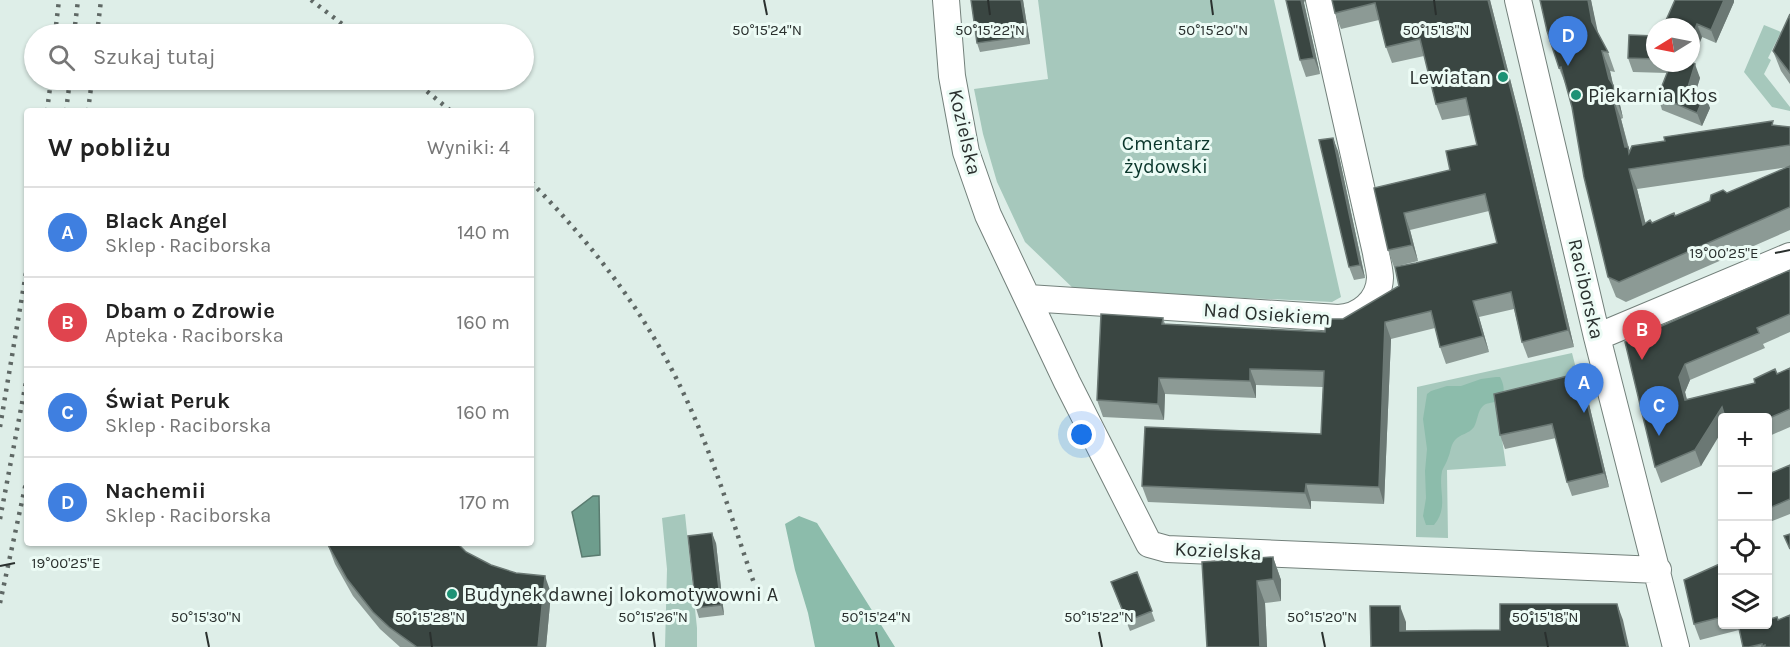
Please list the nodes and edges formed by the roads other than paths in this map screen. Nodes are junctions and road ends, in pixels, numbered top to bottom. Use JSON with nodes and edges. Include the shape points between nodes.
{"nodes":[{"id":1,"x":946,"y":0,"type":"edge"},
{"id":2,"x":1319,"y":0,"type":"edge"},
{"id":3,"x":1518,"y":0,"type":"edge"},
{"id":4,"x":1790,"y":256,"type":"edge"},
{"id":5,"x":1028,"y":298,"type":"junction"},
{"id":6,"x":1597,"y":337,"type":"junction"},
{"id":7,"x":1658,"y":570,"type":"junction"},
{"id":8,"x":1676,"y":647,"type":"edge"}],
"edges":[{"from":1,"to":5,"type":"street","name":"Kozielska","via":[[952,76],[966,152],[988,215]]},
{"from":2,"to":5,"type":"street","name":"Nad Osiekiem","via":[[1380,279],[1376,293],[1362,310],[1355,316],[1338,318]]},
{"from":3,"to":6,"type":"street","name":"Raciborska"},
{"from":4,"to":6,"type":"street"},
{"from":5,"to":7,"type":"street","name":"Kozielska","via":[[1149,543],[1167,549]]},
{"from":6,"to":7,"type":"street","name":"Raciborska"},
{"from":7,"to":8,"type":"street","name":"Raciborska"}]}
